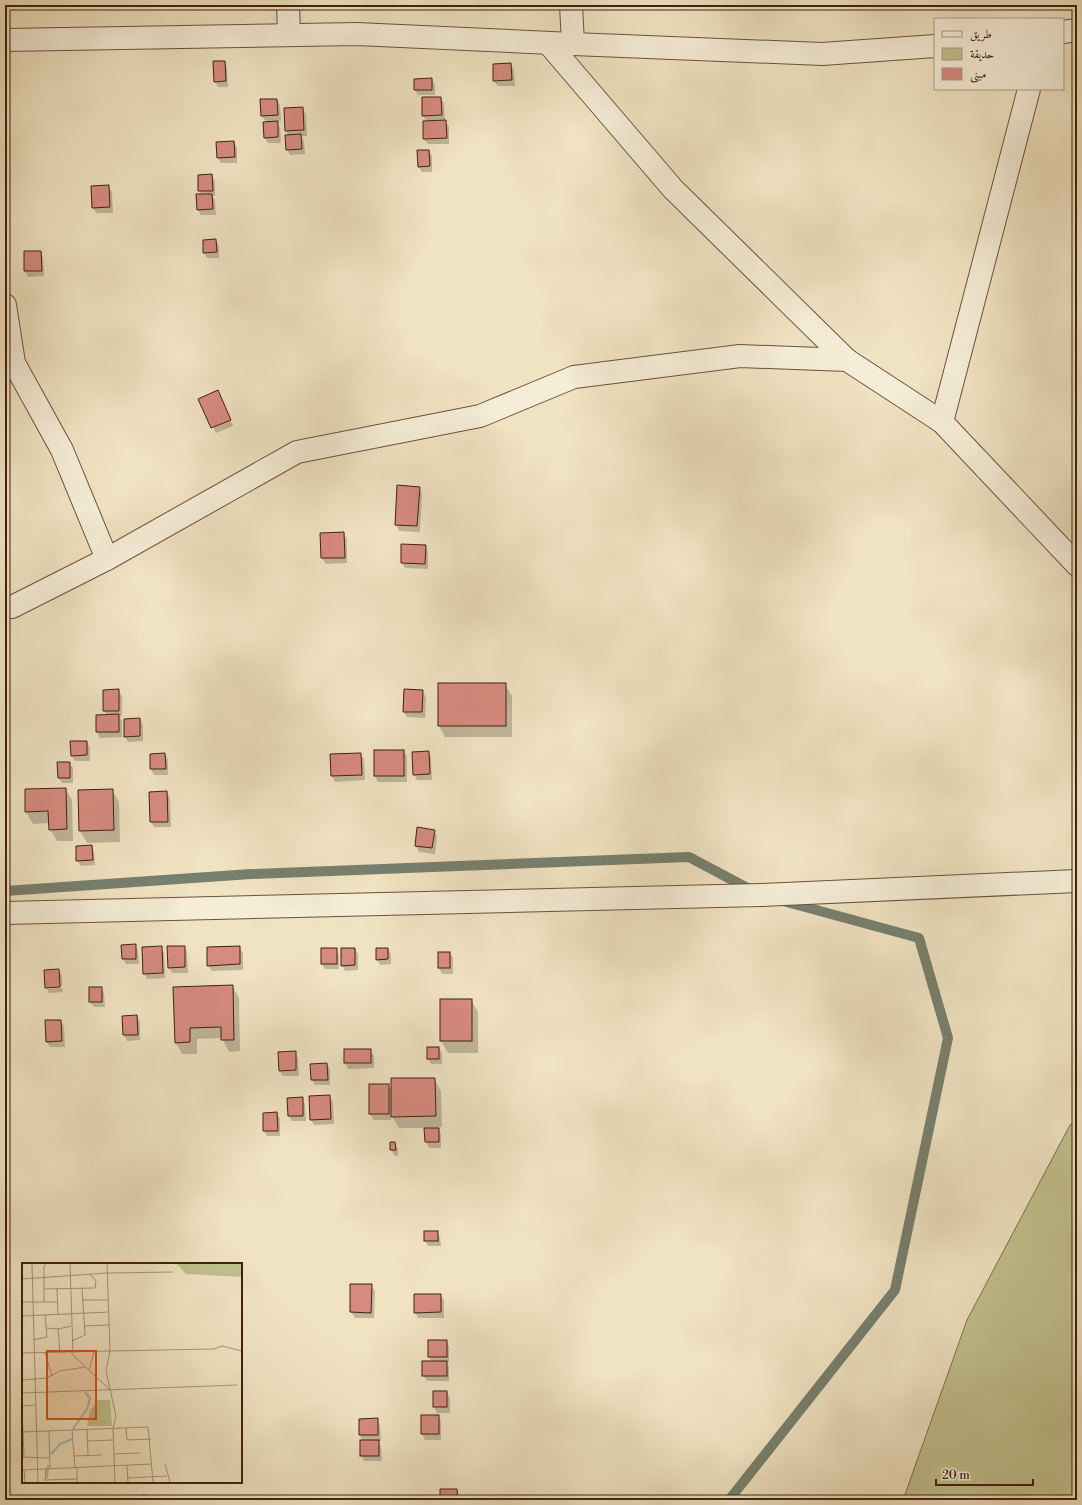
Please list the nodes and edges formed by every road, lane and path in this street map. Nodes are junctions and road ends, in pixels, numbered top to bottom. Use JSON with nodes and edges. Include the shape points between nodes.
{"nodes":[{"id":1,"x":288,"y":5,"type":"edge"},
{"id":2,"x":571,"y":5,"type":"edge"},
{"id":3,"x":1077,"y":30,"type":"edge"},
{"id":4,"x":1064,"y":32,"type":"edge"},
{"id":5,"x":289,"y":34,"type":"junction"},
{"id":6,"x":5,"y":40,"type":"edge"},
{"id":7,"x":548,"y":43,"type":"junction"},
{"id":8,"x":573,"y":44,"type":"junction"},
{"id":9,"x":934,"y":46,"type":"edge"},
{"id":10,"x":1029,"y":90,"type":"edge"},
{"id":11,"x":5,"y":305,"type":"edge"},
{"id":12,"x":847,"y":360,"type":"junction"},
{"id":13,"x":942,"y":422,"type":"junction"},
{"id":14,"x":107,"y":559,"type":"junction"},
{"id":15,"x":1077,"y":565,"type":"edge"},
{"id":16,"x":5,"y":607,"type":"edge"},
{"id":17,"x":1077,"y":881,"type":"edge"},
{"id":18,"x":5,"y":913,"type":"edge"}],
"edges":[{"from":1,"to":5,"type":"street"},
{"from":2,"to":8,"type":"street"},
{"from":3,"to":4,"type":"street"},
{"from":5,"to":6,"type":"street"},
{"from":5,"to":7,"type":"street","via":[[357,34]]},
{"from":7,"to":8,"type":"street"},
{"from":7,"to":12,"type":"street","via":[[673,189]]},
{"from":8,"to":9,"type":"street","via":[[822,54]]},
{"from":10,"to":13,"type":"street"},
{"from":11,"to":14,"type":"street","via":[[14,363],[62,450]]},
{"from":12,"to":13,"type":"street"},
{"from":12,"to":14,"type":"street","via":[[740,356],[574,376],[480,416],[297,452]]},
{"from":13,"to":15,"type":"street"},
{"from":14,"to":16,"type":"street","via":[[12,607]]},
{"from":17,"to":18,"type":"street","via":[[761,895]]}]}
